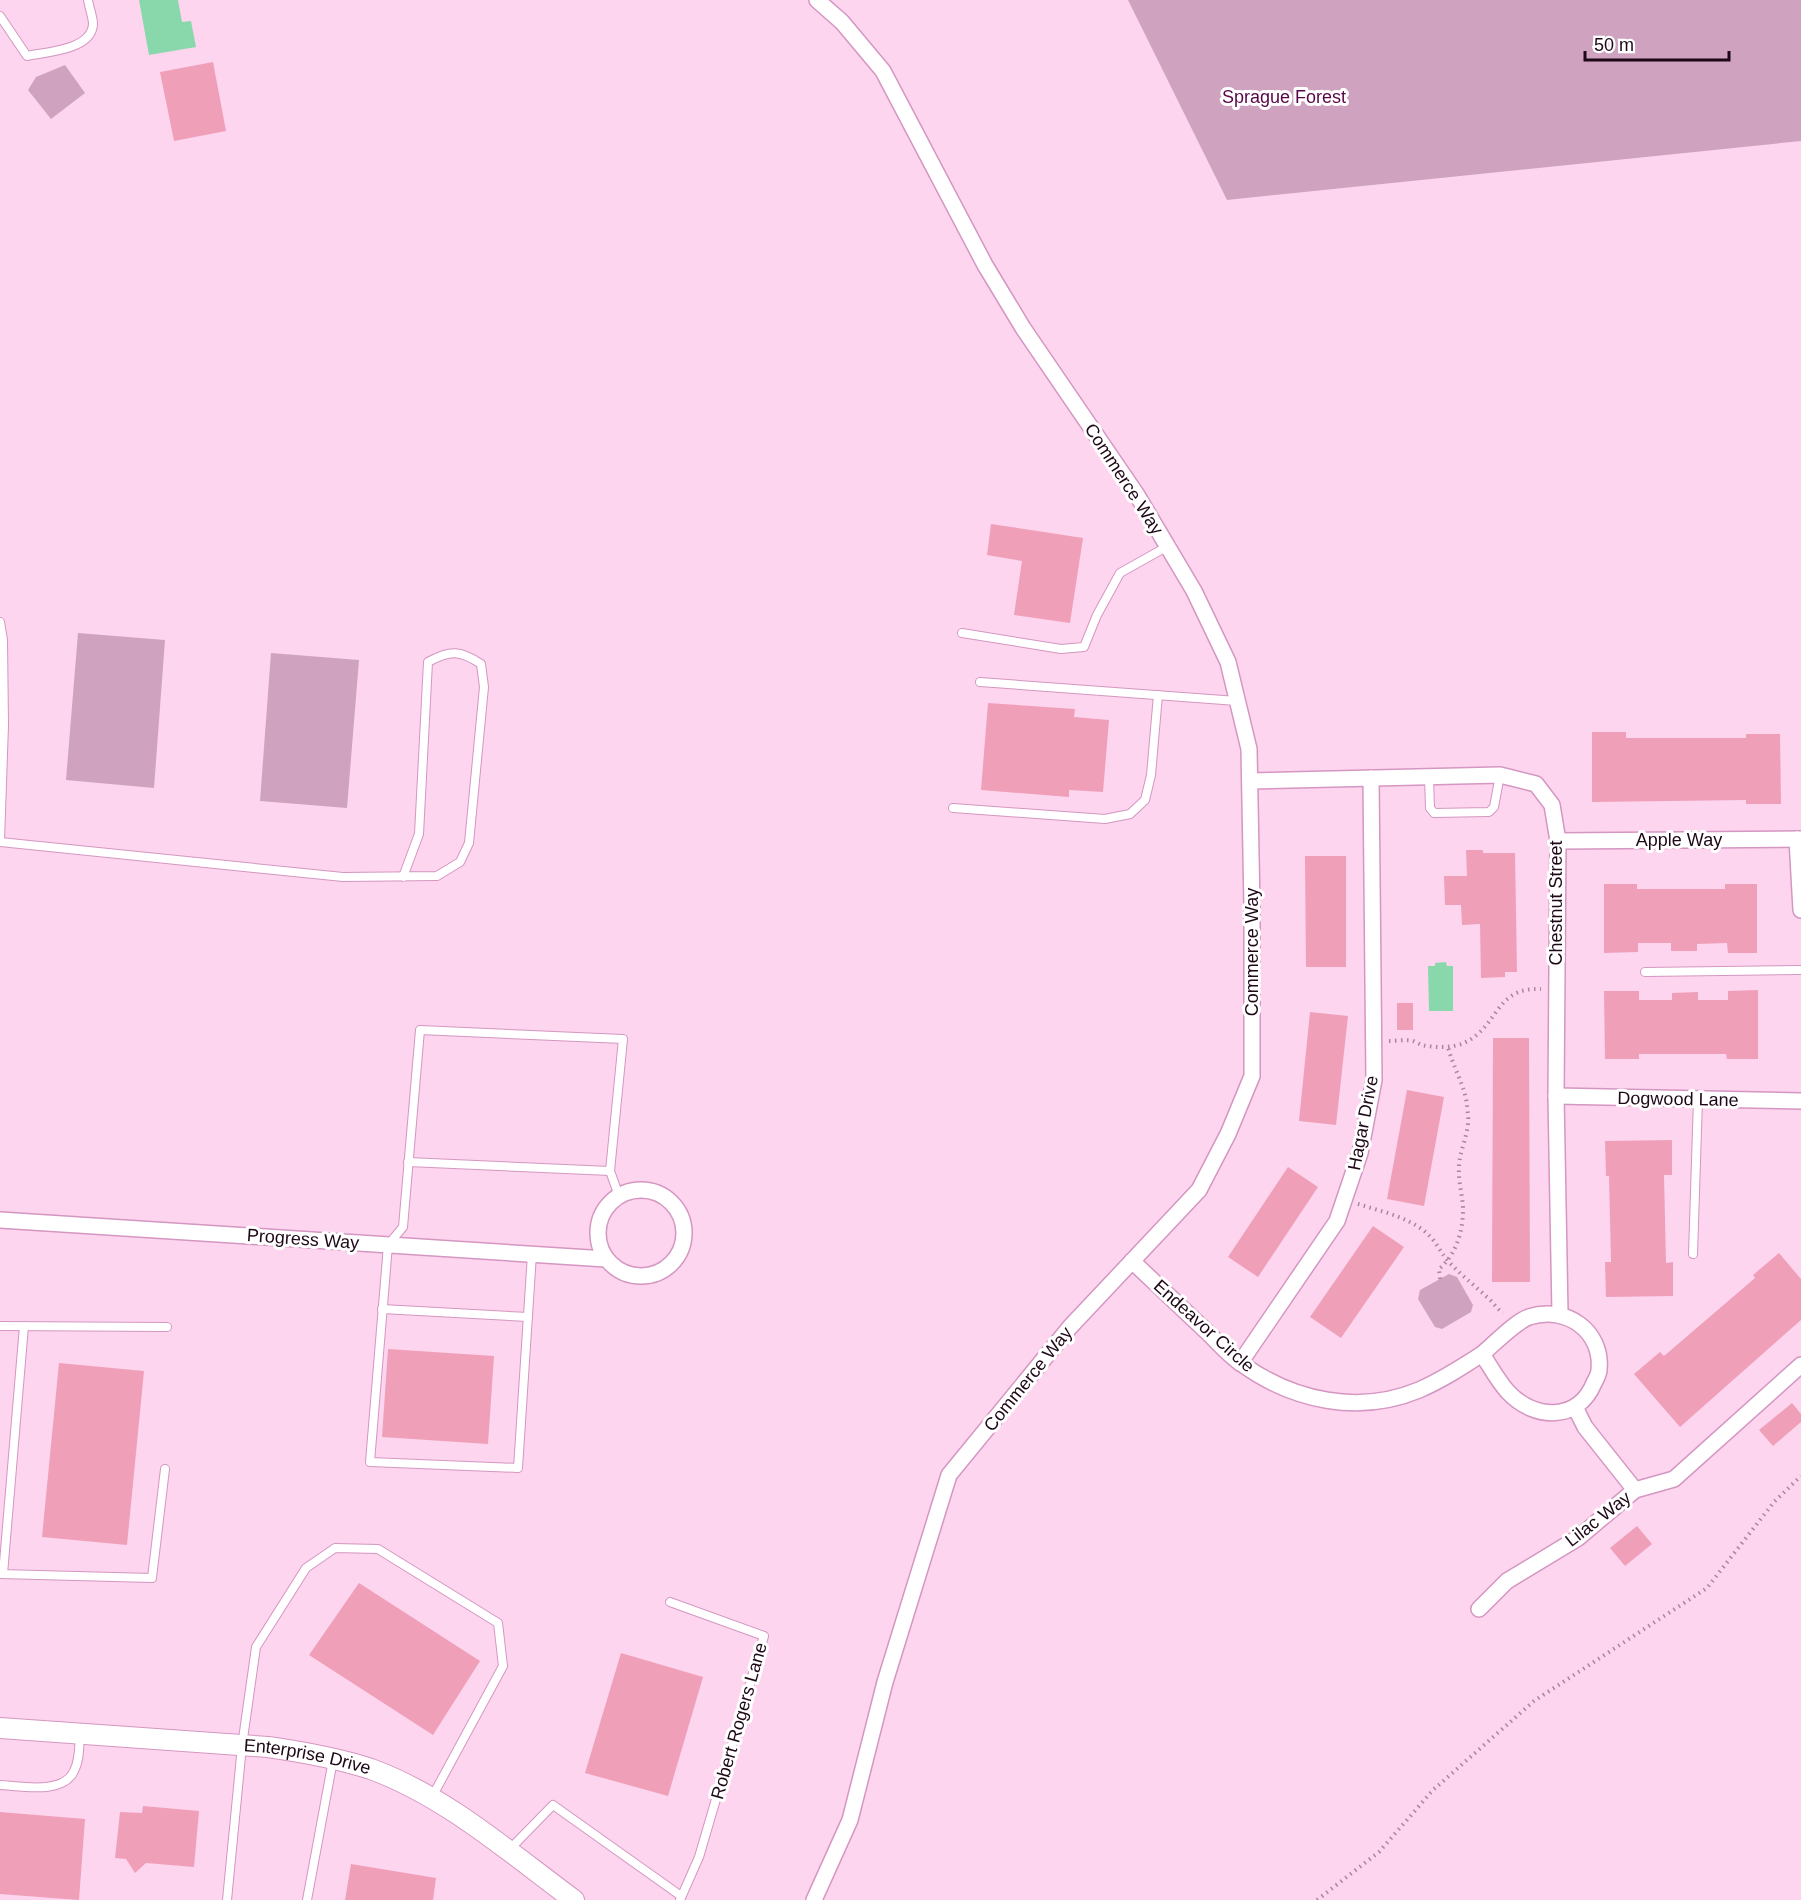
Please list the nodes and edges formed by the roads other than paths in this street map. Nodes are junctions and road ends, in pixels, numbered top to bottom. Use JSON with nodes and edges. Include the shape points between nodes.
{"nodes":[{"id":1,"x":88,"y":0,"type":"edge"},
{"id":2,"x":817,"y":0,"type":"edge"},
{"id":3,"x":0,"y":16,"type":"edge"},
{"id":4,"x":1168,"y":546,"type":"junction"},
{"id":5,"x":0,"y":622,"type":"edge"},
{"id":6,"x":962,"y":633,"type":"dead end"},
{"id":7,"x":980,"y":682,"type":"dead end"},
{"id":8,"x":1158,"y":695,"type":"junction"},
{"id":9,"x":1237,"y":701,"type":"junction"},
{"id":10,"x":1500,"y":775,"type":"junction"},
{"id":11,"x":1429,"y":777,"type":"junction"},
{"id":12,"x":1371,"y":778,"type":"junction"},
{"id":13,"x":1250,"y":781,"type":"junction"},
{"id":14,"x":953,"y":808,"type":"dead end"},
{"id":15,"x":1799,"y":839,"type":"edge"},
{"id":16,"x":1558,"y":841,"type":"junction"},
{"id":17,"x":0,"y":842,"type":"edge"},
{"id":18,"x":403,"y":877,"type":"junction"},
{"id":19,"x":1801,"y":910,"type":"edge"},
{"id":20,"x":1801,"y":970,"type":"edge"},
{"id":21,"x":1645,"y":972,"type":"dead end"},
{"id":22,"x":1556,"y":1096,"type":"junction"},
{"id":23,"x":1698,"y":1099,"type":"junction"},
{"id":24,"x":1801,"y":1101,"type":"edge"},
{"id":25,"x":408,"y":1162,"type":"junction"},
{"id":26,"x":610,"y":1172,"type":"junction"},
{"id":27,"x":619,"y":1197,"type":"junction"},
{"id":28,"x":0,"y":1220,"type":"edge"},
{"id":29,"x":388,"y":1245,"type":"junction"},
{"id":30,"x":531,"y":1254,"type":"junction"},
{"id":31,"x":1693,"y":1254,"type":"dead end"},
{"id":32,"x":606,"y":1259,"type":"junction"},
{"id":33,"x":1132,"y":1261,"type":"junction"},
{"id":34,"x":382,"y":1309,"type":"junction"},
{"id":35,"x":1560,"y":1314,"type":"junction"},
{"id":36,"x":528,"y":1317,"type":"junction"},
{"id":37,"x":0,"y":1326,"type":"edge"},
{"id":38,"x":24,"y":1326,"type":"junction"},
{"id":39,"x":167,"y":1327,"type":"dead end"},
{"id":40,"x":1482,"y":1354,"type":"junction"},
{"id":41,"x":1240,"y":1363,"type":"junction"},
{"id":42,"x":1801,"y":1365,"type":"edge"},
{"id":43,"x":1575,"y":1407,"type":"junction"},
{"id":44,"x":165,"y":1469,"type":"dead end"},
{"id":45,"x":1635,"y":1490,"type":"junction"},
{"id":46,"x":2,"y":1574,"type":"edge"},
{"id":47,"x":670,"y":1602,"type":"dead end"},
{"id":48,"x":1479,"y":1609,"type":"dead end"},
{"id":49,"x":0,"y":1728,"type":"edge"},
{"id":50,"x":80,"y":1734,"type":"junction"},
{"id":51,"x":242,"y":1746,"type":"junction"},
{"id":52,"x":333,"y":1758,"type":"junction"},
{"id":53,"x":0,"y":1785,"type":"edge"},
{"id":54,"x":431,"y":1798,"type":"junction"},
{"id":55,"x":508,"y":1851,"type":"junction"},
{"id":56,"x":681,"y":1898,"type":"edge"},
{"id":57,"x":227,"y":1900,"type":"edge"},
{"id":58,"x":307,"y":1900,"type":"edge"},
{"id":59,"x":574,"y":1900,"type":"edge"},
{"id":60,"x":814,"y":1900,"type":"edge"}],
"edges":[{"from":1,"to":3,"type":"lane","via":[[93,25],[88,38],[77,45],[27,56]]},
{"from":2,"to":4,"type":"street","name":"Commerce Way","via":[[842,22],[883,70],[985,266]]},
{"from":4,"to":6,"type":"lane","via":[[1120,573],[1084,647],[1061,649]]},
{"from":4,"to":9,"type":"street","name":"Commerce Way","via":[[1227,662]]},
{"from":5,"to":17,"type":"lane","via":[[4,725]]},
{"from":7,"to":8,"type":"lane"},
{"from":8,"to":9,"type":"lane"},
{"from":8,"to":14,"type":"lane","via":[[1151,775],[1145,800],[1130,814],[1105,819]]},
{"from":9,"to":13,"type":"street","name":"Commerce Way","via":[[1250,749]]},
{"from":10,"to":11,"type":"street","name":"Chestnut Street"},
{"from":10,"to":11,"type":"lane","via":[[1494,807],[1489,812],[1434,813],[1430,808]]},
{"from":10,"to":16,"type":"street","name":"Chestnut Street","via":[[1536,784],[1552,805]]},
{"from":11,"to":12,"type":"street","name":"Chestnut Street"},
{"from":12,"to":13,"type":"street","name":"Chestnut Street"},
{"from":12,"to":41,"type":"street","name":"Hagar Drive","via":[[1374,1080],[1360,1153],[1337,1221]]},
{"from":13,"to":33,"type":"street","name":"Commerce Way","via":[[1251,1076],[1228,1134],[1198,1190]]},
{"from":15,"to":16,"type":"street","name":"Apple Way"},
{"from":15,"to":19,"type":"street"},
{"from":16,"to":22,"type":"street","name":"Chestnut Street"},
{"from":17,"to":18,"type":"lane","via":[[343,877]]},
{"from":18,"to":18,"type":"lane","via":[[437,876],[460,862],[470,843],[484,687],[481,664],[466,654],[445,653],[428,662],[419,834]]},
{"from":20,"to":21,"type":"lane"},
{"from":22,"to":23,"type":"street","name":"Dogwood Lane"},
{"from":22,"to":35,"type":"street","name":"Chestnut Street"},
{"from":23,"to":24,"type":"street","name":"Dogwood Lane"},
{"from":23,"to":31,"type":"lane"},
{"from":25,"to":26,"type":"lane"},
{"from":25,"to":26,"type":"lane","via":[[420,1030],[623,1039]]},
{"from":25,"to":29,"type":"lane","via":[[403,1227]]},
{"from":26,"to":27,"type":"lane"},
{"from":27,"to":32,"type":"street","via":[[605,1209],[600,1221],[600,1247]]},
{"from":27,"to":32,"type":"street","name":"Progress Way","via":[[639,1190],[664,1197],[675,1207],[684,1236],[672,1263],[660,1272],[631,1275]]},
{"from":28,"to":29,"type":"street","name":"Progress Way"},
{"from":29,"to":30,"type":"street","name":"Progress Way"},
{"from":29,"to":34,"type":"lane"},
{"from":30,"to":32,"type":"street","name":"Progress Way"},
{"from":30,"to":36,"type":"lane"},
{"from":33,"to":41,"type":"street","name":"Endeavor Circle"},
{"from":33,"to":60,"type":"street","name":"Commerce Way","via":[[1070,1327],[949,1475],[885,1682],[850,1820]]},
{"from":34,"to":36,"type":"lane"},
{"from":34,"to":36,"type":"lane","via":[[370,1462],[518,1468]]},
{"from":35,"to":40,"type":"street","name":"Endeavor Circle","via":[[1529,1317]]},
{"from":35,"to":43,"type":"street","via":[[1578,1322],[1596,1343],[1599,1371],[1590,1393]]},
{"from":37,"to":38,"type":"lane"},
{"from":38,"to":39,"type":"lane"},
{"from":38,"to":46,"type":"lane"},
{"from":40,"to":41,"type":"street","name":"Endeavor Circle","via":[[1417,1391],[1381,1401],[1344,1403],[1309,1398],[1270,1382]]},
{"from":40,"to":43,"type":"street","via":[[1509,1392],[1535,1411],[1556,1413]]},
{"from":42,"to":45,"type":"street","name":"Lilac Way","via":[[1674,1479]]},
{"from":43,"to":45,"type":"street","via":[[1585,1427]]},
{"from":44,"to":46,"type":"lane","via":[[152,1578]]},
{"from":45,"to":48,"type":"street","name":"Lilac Way","via":[[1578,1538],[1507,1581]]},
{"from":47,"to":56,"type":"lane","name":"Robert Rogers Lane","via":[[764,1636],[699,1857]]},
{"from":49,"to":50,"type":"street","name":"Enterprise Drive"},
{"from":50,"to":51,"type":"street","name":"Enterprise Drive"},
{"from":50,"to":53,"type":"lane","via":[[74,1773],[58,1785]]},
{"from":51,"to":52,"type":"street","name":"Enterprise Drive"},
{"from":51,"to":54,"type":"lane","via":[[256,1647],[306,1568],[335,1548],[378,1549],[498,1623],[503,1666]]},
{"from":51,"to":57,"type":"lane"},
{"from":52,"to":54,"type":"street","name":"Enterprise Drive","via":[[372,1770]]},
{"from":52,"to":58,"type":"lane"},
{"from":54,"to":55,"type":"street","name":"Enterprise Drive"},
{"from":55,"to":56,"type":"lane","via":[[553,1805]]},
{"from":55,"to":59,"type":"street","name":"Enterprise Drive"}]}
